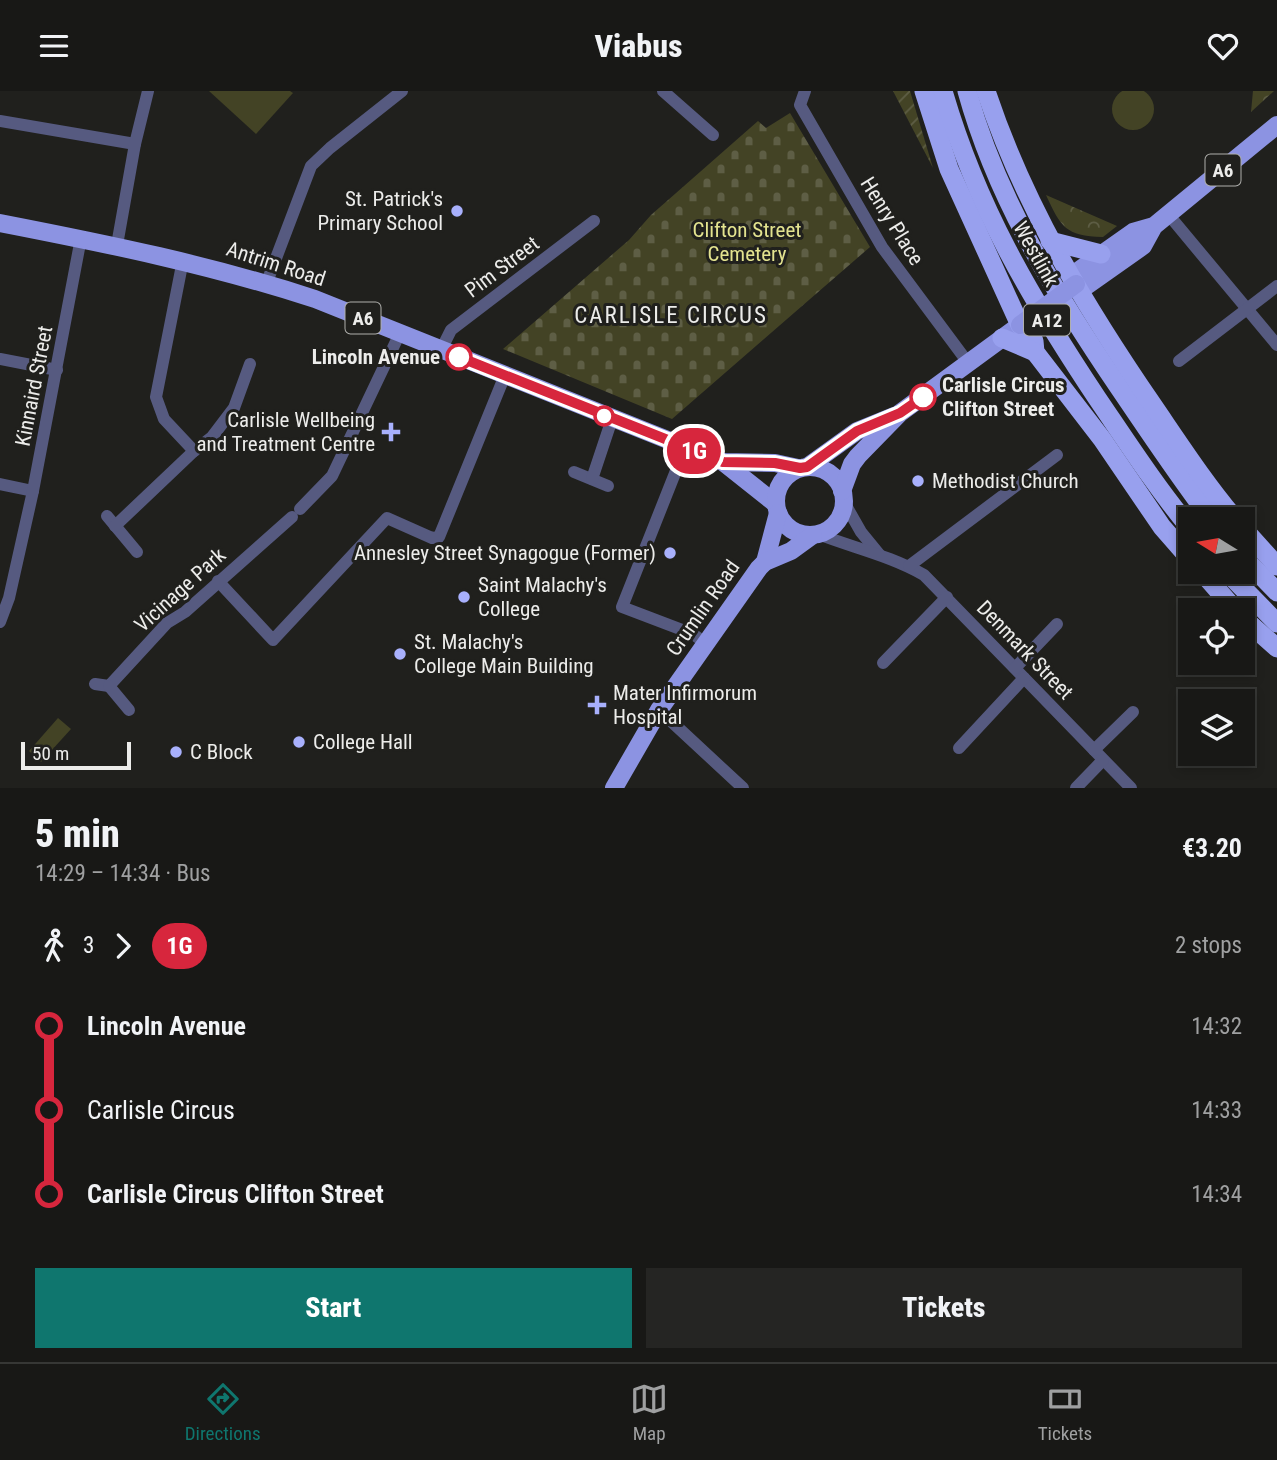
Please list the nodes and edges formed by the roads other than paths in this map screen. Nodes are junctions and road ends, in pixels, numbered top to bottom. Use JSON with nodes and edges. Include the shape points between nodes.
{"nodes":[{"id":1,"x":148,"y":91,"type":"edge"},
{"id":2,"x":402,"y":91,"type":"edge"},
{"id":3,"x":663,"y":91,"type":"edge"},
{"id":4,"x":805,"y":91,"type":"edge"},
{"id":5,"x":923,"y":91,"type":"edge"},
{"id":6,"x":943,"y":91,"type":"edge"},
{"id":7,"x":967,"y":91,"type":"edge"},
{"id":8,"x":986,"y":91,"type":"edge"},
{"id":9,"x":0,"y":121,"type":"edge"},
{"id":10,"x":1277,"y":125,"type":"edge"},
{"id":11,"x":713,"y":135,"type":"dead end"},
{"id":12,"x":135,"y":145,"type":"junction"},
{"id":13,"x":1161,"y":220,"type":"junction"},
{"id":14,"x":594,"y":221,"type":"dead end"},
{"id":15,"x":0,"y":223,"type":"edge"},
{"id":16,"x":81,"y":238,"type":"junction"},
{"id":17,"x":1050,"y":241,"type":"junction"},
{"id":18,"x":117,"y":245,"type":"junction"},
{"id":19,"x":1101,"y":254,"type":"junction"},
{"id":20,"x":183,"y":260,"type":"junction"},
{"id":21,"x":267,"y":282,"type":"junction"},
{"id":22,"x":1076,"y":284,"type":"junction"},
{"id":23,"x":1277,"y":286,"type":"edge"},
{"id":24,"x":1248,"y":308,"type":"junction"},
{"id":25,"x":1020,"y":325,"type":"junction"},
{"id":26,"x":400,"y":333,"type":"junction"},
{"id":27,"x":1002,"y":338,"type":"junction"},
{"id":28,"x":1277,"y":345,"type":"edge"},
{"id":29,"x":441,"y":349,"type":"junction"},
{"id":30,"x":1035,"y":352,"type":"junction"},
{"id":31,"x":0,"y":359,"type":"edge"},
{"id":32,"x":1179,"y":361,"type":"dead end"},
{"id":33,"x":250,"y":364,"type":"dead end"},
{"id":34,"x":968,"y":364,"type":"junction"},
{"id":35,"x":57,"y":370,"type":"junction"},
{"id":36,"x":505,"y":375,"type":"junction"},
{"id":37,"x":900,"y":413,"type":"junction"},
{"id":38,"x":612,"y":419,"type":"junction"},
{"id":39,"x":685,"y":448,"type":"junction"},
{"id":40,"x":194,"y":451,"type":"junction"},
{"id":41,"x":1057,"y":455,"type":"dead end"},
{"id":42,"x":723,"y":462,"type":"junction"},
{"id":43,"x":803,"y":467,"type":"junction"},
{"id":44,"x":574,"y":472,"type":"dead end"},
{"id":45,"x":592,"y":479,"type":"junction"},
{"id":46,"x":0,"y":484,"type":"edge"},
{"id":47,"x":608,"y":486,"type":"dead end"},
{"id":48,"x":33,"y":491,"type":"junction"},
{"id":49,"x":843,"y":496,"type":"junction"},
{"id":50,"x":1202,"y":507,"type":"edge"},
{"id":51,"x":1226,"y":507,"type":"edge"},
{"id":52,"x":777,"y":508,"type":"junction"},
{"id":53,"x":1178,"y":511,"type":"edge"},
{"id":54,"x":816,"y":534,"type":"junction"},
{"id":55,"x":1255,"y":541,"type":"edge"},
{"id":56,"x":1178,"y":545,"type":"edge"},
{"id":57,"x":137,"y":552,"type":"dead end"},
{"id":58,"x":880,"y":554,"type":"junction"},
{"id":59,"x":765,"y":562,"type":"junction"},
{"id":60,"x":909,"y":566,"type":"junction"},
{"id":61,"x":1277,"y":566,"type":"edge"},
{"id":62,"x":1255,"y":569,"type":"edge"},
{"id":63,"x":218,"y":581,"type":"junction"},
{"id":64,"x":1240,"y":585,"type":"edge"},
{"id":65,"x":1277,"y":592,"type":"edge"},
{"id":66,"x":947,"y":597,"type":"junction"},
{"id":67,"x":0,"y":622,"type":"edge"},
{"id":68,"x":1277,"y":623,"type":"edge"},
{"id":69,"x":1058,"y":624,"type":"dead end"},
{"id":70,"x":1255,"y":629,"type":"edge"},
{"id":71,"x":705,"y":643,"type":"junction"},
{"id":72,"x":1277,"y":648,"type":"edge"},
{"id":73,"x":883,"y":663,"type":"dead end"},
{"id":74,"x":1015,"y":667,"type":"junction"},
{"id":75,"x":1024,"y":678,"type":"junction"},
{"id":76,"x":95,"y":684,"type":"dead end"},
{"id":77,"x":109,"y":686,"type":"junction"},
{"id":78,"x":129,"y":710,"type":"dead end"},
{"id":79,"x":659,"y":710,"type":"junction"},
{"id":80,"x":1133,"y":712,"type":"dead end"},
{"id":81,"x":960,"y":748,"type":"dead end"},
{"id":82,"x":1094,"y":750,"type":"junction"},
{"id":83,"x":1103,"y":760,"type":"junction"},
{"id":84,"x":614,"y":788,"type":"edge"},
{"id":85,"x":743,"y":788,"type":"edge"},
{"id":86,"x":1076,"y":788,"type":"edge"},
{"id":87,"x":1131,"y":788,"type":"edge"}],
"edges":[{"from":1,"to":12,"type":"street"},
{"from":2,"to":21,"type":"street","via":[[311,166]]},
{"from":3,"to":11,"type":"street"},
{"from":4,"to":34,"type":"street","name":"Henry Place","via":[[800,105],[882,247]]},
{"from":5,"to":25,"type":"highway","via":[[949,169]]},
{"from":6,"to":53,"type":"highway","name":"Westlink","number":"A12","via":[[978,193],[1023,281],[1130,448]]},
{"from":7,"to":50,"type":"highway","name":"Westlink","number":"A12","via":[[990,161],[1024,236],[1102,362]]},
{"from":8,"to":17,"type":"highway","via":[[1013,165]]},
{"from":9,"to":12,"type":"street"},
{"from":10,"to":13,"type":"main road","number":"A6"},
{"from":12,"to":18,"type":"street"},
{"from":13,"to":19,"type":"main road","number":"A6"},
{"from":13,"to":22,"type":"main road","number":"A6","via":[[1143,246],[1085,287]]},
{"from":13,"to":24,"type":"street"},
{"from":14,"to":29,"type":"street","name":"Pim Street","via":[[450,330]]},
{"from":15,"to":16,"type":"main road","name":"Antrim Road","number":"A6"},
{"from":16,"to":18,"type":"main road","name":"Antrim Road","number":"A6"},
{"from":16,"to":35,"type":"street","name":"Kinnaird Street"},
{"from":17,"to":19,"type":"highway"},
{"from":17,"to":22,"type":"highway"},
{"from":18,"to":20,"type":"main road","name":"Antrim Road","number":"A6"},
{"from":19,"to":22,"type":"main road","number":"A6","via":[[1075,273]]},
{"from":20,"to":21,"type":"main road","name":"Antrim Road","number":"A6"},
{"from":20,"to":40,"type":"street","via":[[156,397],[164,419]]},
{"from":21,"to":26,"type":"main road","name":"Antrim Road","number":"A6"},
{"from":22,"to":25,"type":"main road","number":"A6","bridge":true},
{"from":22,"to":51,"type":"highway","via":[[1132,375]]},
{"from":23,"to":24,"type":"street"},
{"from":24,"to":28,"type":"street"},
{"from":24,"to":32,"type":"street"},
{"from":25,"to":27,"type":"main road","number":"A6"},
{"from":25,"to":30,"type":"highway","via":[[1034,341]]},
{"from":26,"to":29,"type":"main road","name":"Antrim Road","number":"A6"},
{"from":26,"to":63,"type":"street","name":"Vicinage Park","via":[[332,476]]},
{"from":27,"to":30,"type":"highway"},
{"from":27,"to":34,"type":"main road","number":"A6"},
{"from":29,"to":36,"type":"main road","name":"Antrim Road","number":"A6"},
{"from":30,"to":56,"type":"highway"},
{"from":31,"to":35,"type":"street"},
{"from":33,"to":40,"type":"street","via":[[234,408],[212,437]]},
{"from":34,"to":37,"type":"main road","number":"A6"},
{"from":35,"to":48,"type":"street","name":"Kinnaird Street"},
{"from":36,"to":38,"type":"main road","name":"Antrim Road","number":"A6"},
{"from":36,"to":63,"type":"street","via":[[439,537],[387,518],[273,639]]},
{"from":37,"to":43,"type":"main road","number":"A6","via":[[857,431]]},
{"from":37,"to":49,"type":"main road","number":"A6","via":[[852,464]]},
{"from":38,"to":39,"type":"main road","name":"Antrim Road","number":"A6"},
{"from":38,"to":45,"type":"street"},
{"from":39,"to":42,"type":"main road","name":"Antrim Road","number":"A6"},
{"from":39,"to":71,"type":"street","via":[[622,607],[694,634]]},
{"from":40,"to":57,"type":"street","via":[[111,521]]},
{"from":41,"to":60,"type":"street"},
{"from":42,"to":43,"type":"main road","name":"Antrim Road","number":"A6"},
{"from":42,"to":52,"type":"main road","name":"Antrim Road","number":"A6"},
{"from":43,"to":49,"type":"main road","number":"A6","via":[[829,473]]},
{"from":43,"to":52,"type":"main road","number":"A6","via":[[780,484]]},
{"from":44,"to":45,"type":"street"},
{"from":45,"to":47,"type":"street"},
{"from":46,"to":48,"type":"street"},
{"from":48,"to":67,"type":"street","name":"Kinnaird Street"},
{"from":49,"to":54,"type":"main road","number":"A6","via":[[836,522]]},
{"from":49,"to":58,"type":"street","name":"Denmark Street","via":[[861,532]]},
{"from":52,"to":54,"type":"main road","number":"A6","via":[[788,528]]},
{"from":52,"to":59,"type":"main road","name":"Crumlin Road"},
{"from":54,"to":58,"type":"street","name":"Denmark Street"},
{"from":54,"to":59,"type":"main road","name":"Crumlin Road"},
{"from":55,"to":61,"type":"highway"},
{"from":58,"to":60,"type":"street","name":"Denmark Street"},
{"from":59,"to":71,"type":"main road","name":"Crumlin Road"},
{"from":60,"to":66,"type":"street","name":"Denmark Street"},
{"from":62,"to":65,"type":"highway"},
{"from":63,"to":77,"type":"street","name":"Vicinage Park","via":[[167,623]]},
{"from":64,"to":68,"type":"highway"},
{"from":66,"to":73,"type":"street"},
{"from":66,"to":74,"type":"street","name":"Denmark Street"},
{"from":69,"to":74,"type":"street"},
{"from":70,"to":72,"type":"highway"},
{"from":71,"to":79,"type":"main road","name":"Crumlin Road"},
{"from":74,"to":75,"type":"street","name":"Denmark Street"},
{"from":75,"to":81,"type":"street"},
{"from":75,"to":82,"type":"street","name":"Denmark Street"},
{"from":76,"to":77,"type":"street"},
{"from":77,"to":78,"type":"street"},
{"from":79,"to":84,"type":"main road","name":"Crumlin Road"},
{"from":79,"to":85,"type":"street"},
{"from":80,"to":82,"type":"street"},
{"from":82,"to":83,"type":"street","name":"Denmark Street"},
{"from":83,"to":86,"type":"street"},
{"from":83,"to":87,"type":"street","name":"Denmark Street"}]}
